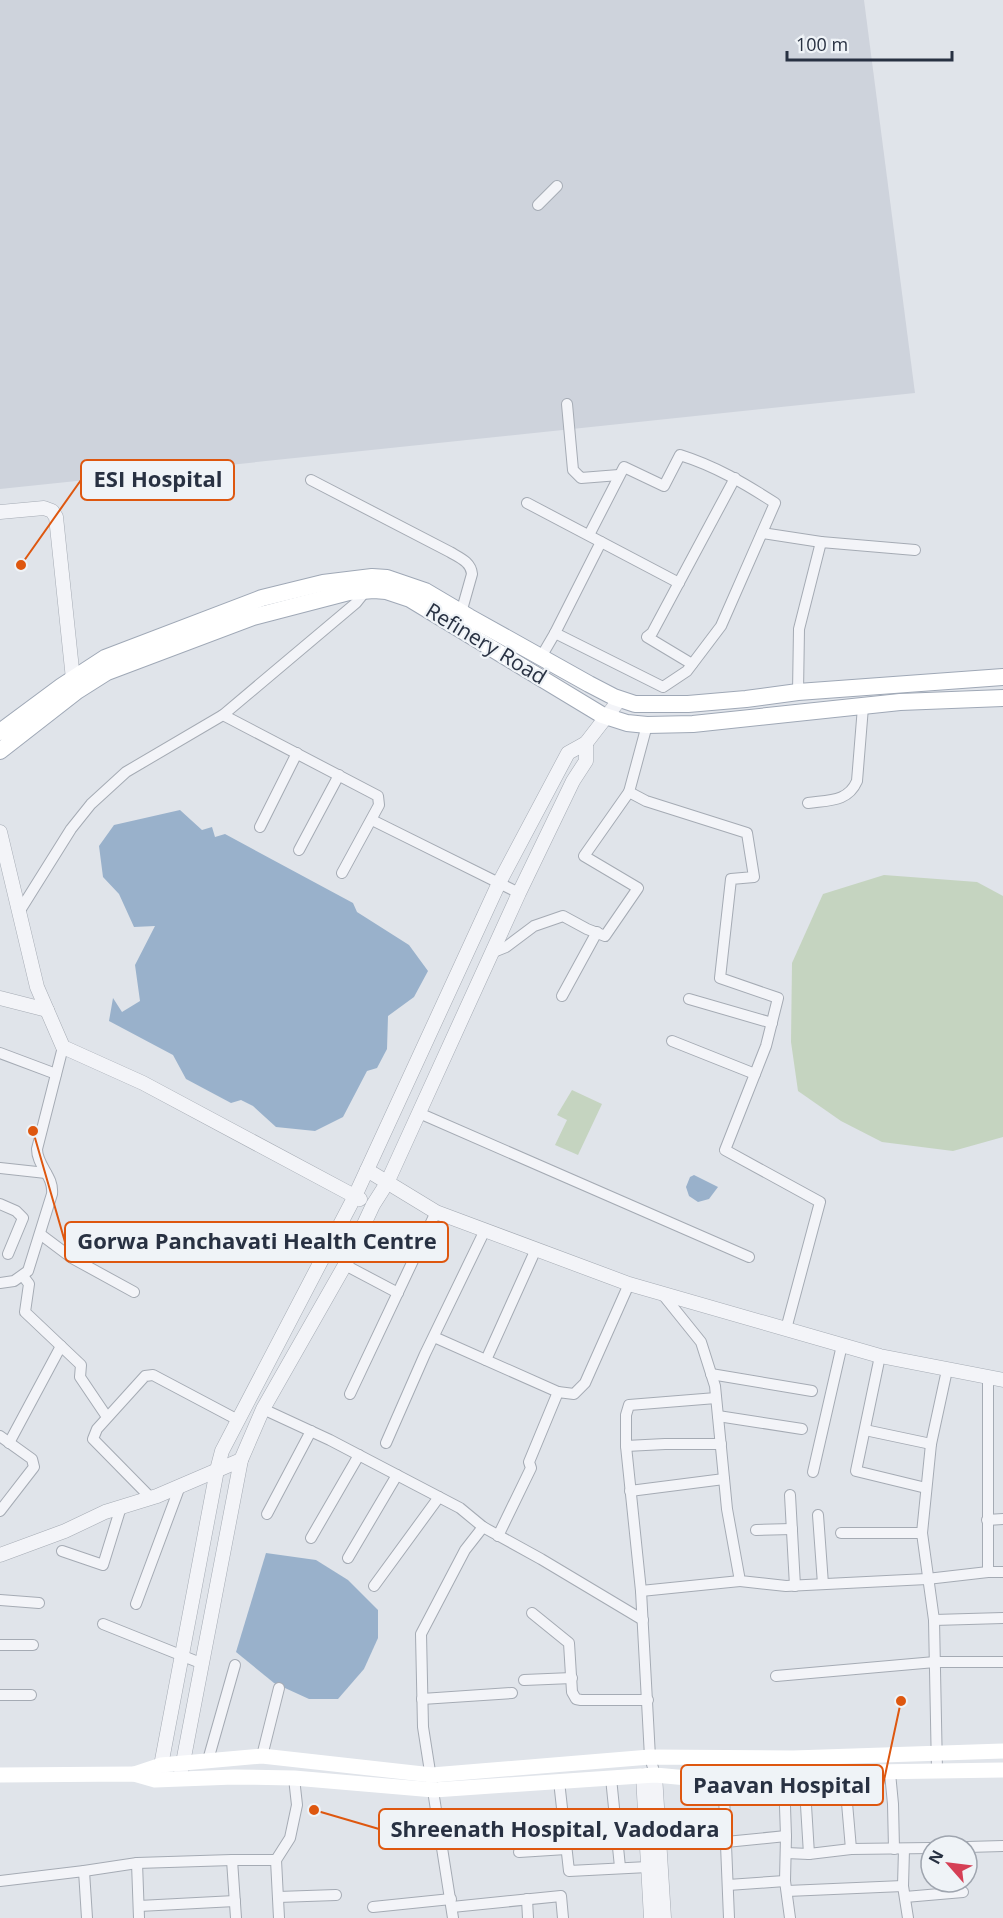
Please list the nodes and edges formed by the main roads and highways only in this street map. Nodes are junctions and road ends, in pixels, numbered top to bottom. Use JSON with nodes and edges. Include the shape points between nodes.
{"nodes":[{"id":1,"x":370,"y":584,"type":"junction"},
{"id":2,"x":1003,"y":677,"type":"edge"},
{"id":3,"x":75,"y":685,"type":"junction"},
{"id":4,"x":1003,"y":698,"type":"edge"},
{"id":5,"x":0,"y":732,"type":"edge"},
{"id":6,"x":0,"y":750,"type":"edge"},
{"id":7,"x":1003,"y":1751,"type":"edge"},
{"id":8,"x":1003,"y":1770,"type":"edge"},
{"id":9,"x":160,"y":1773,"type":"junction"},
{"id":10,"x":0,"y":1775,"type":"edge"},
{"id":11,"x":433,"y":1782,"type":"junction"}],
"edges":[{"from":1,"to":2,"type":"main road","name":"Refinery Road","via":[[403,582],[425,591],[541,657],[635,704],[688,704]]},
{"from":1,"to":3,"type":"main road","name":"Refinery Road","via":[[323,583],[262,598],[105,658]]},
{"from":1,"to":4,"type":"main road","name":"Refinery Road","via":[[411,599],[606,717],[627,723],[693,724],[900,702]]},
{"from":3,"to":5,"type":"main road","name":"Refinery Road"},
{"from":3,"to":6,"type":"main road","name":"Refinery Road"},
{"from":7,"to":11,"type":"main road","via":[[793,1758],[650,1757]]},
{"from":8,"to":11,"type":"main road","via":[[804,1773],[720,1781],[649,1776]]},
{"from":9,"to":10,"type":"main road"},
{"from":9,"to":11,"type":"main road","via":[[180,1780],[234,1777]]},
{"from":9,"to":11,"type":"main road","via":[[182,1763],[262,1755]]}]}
